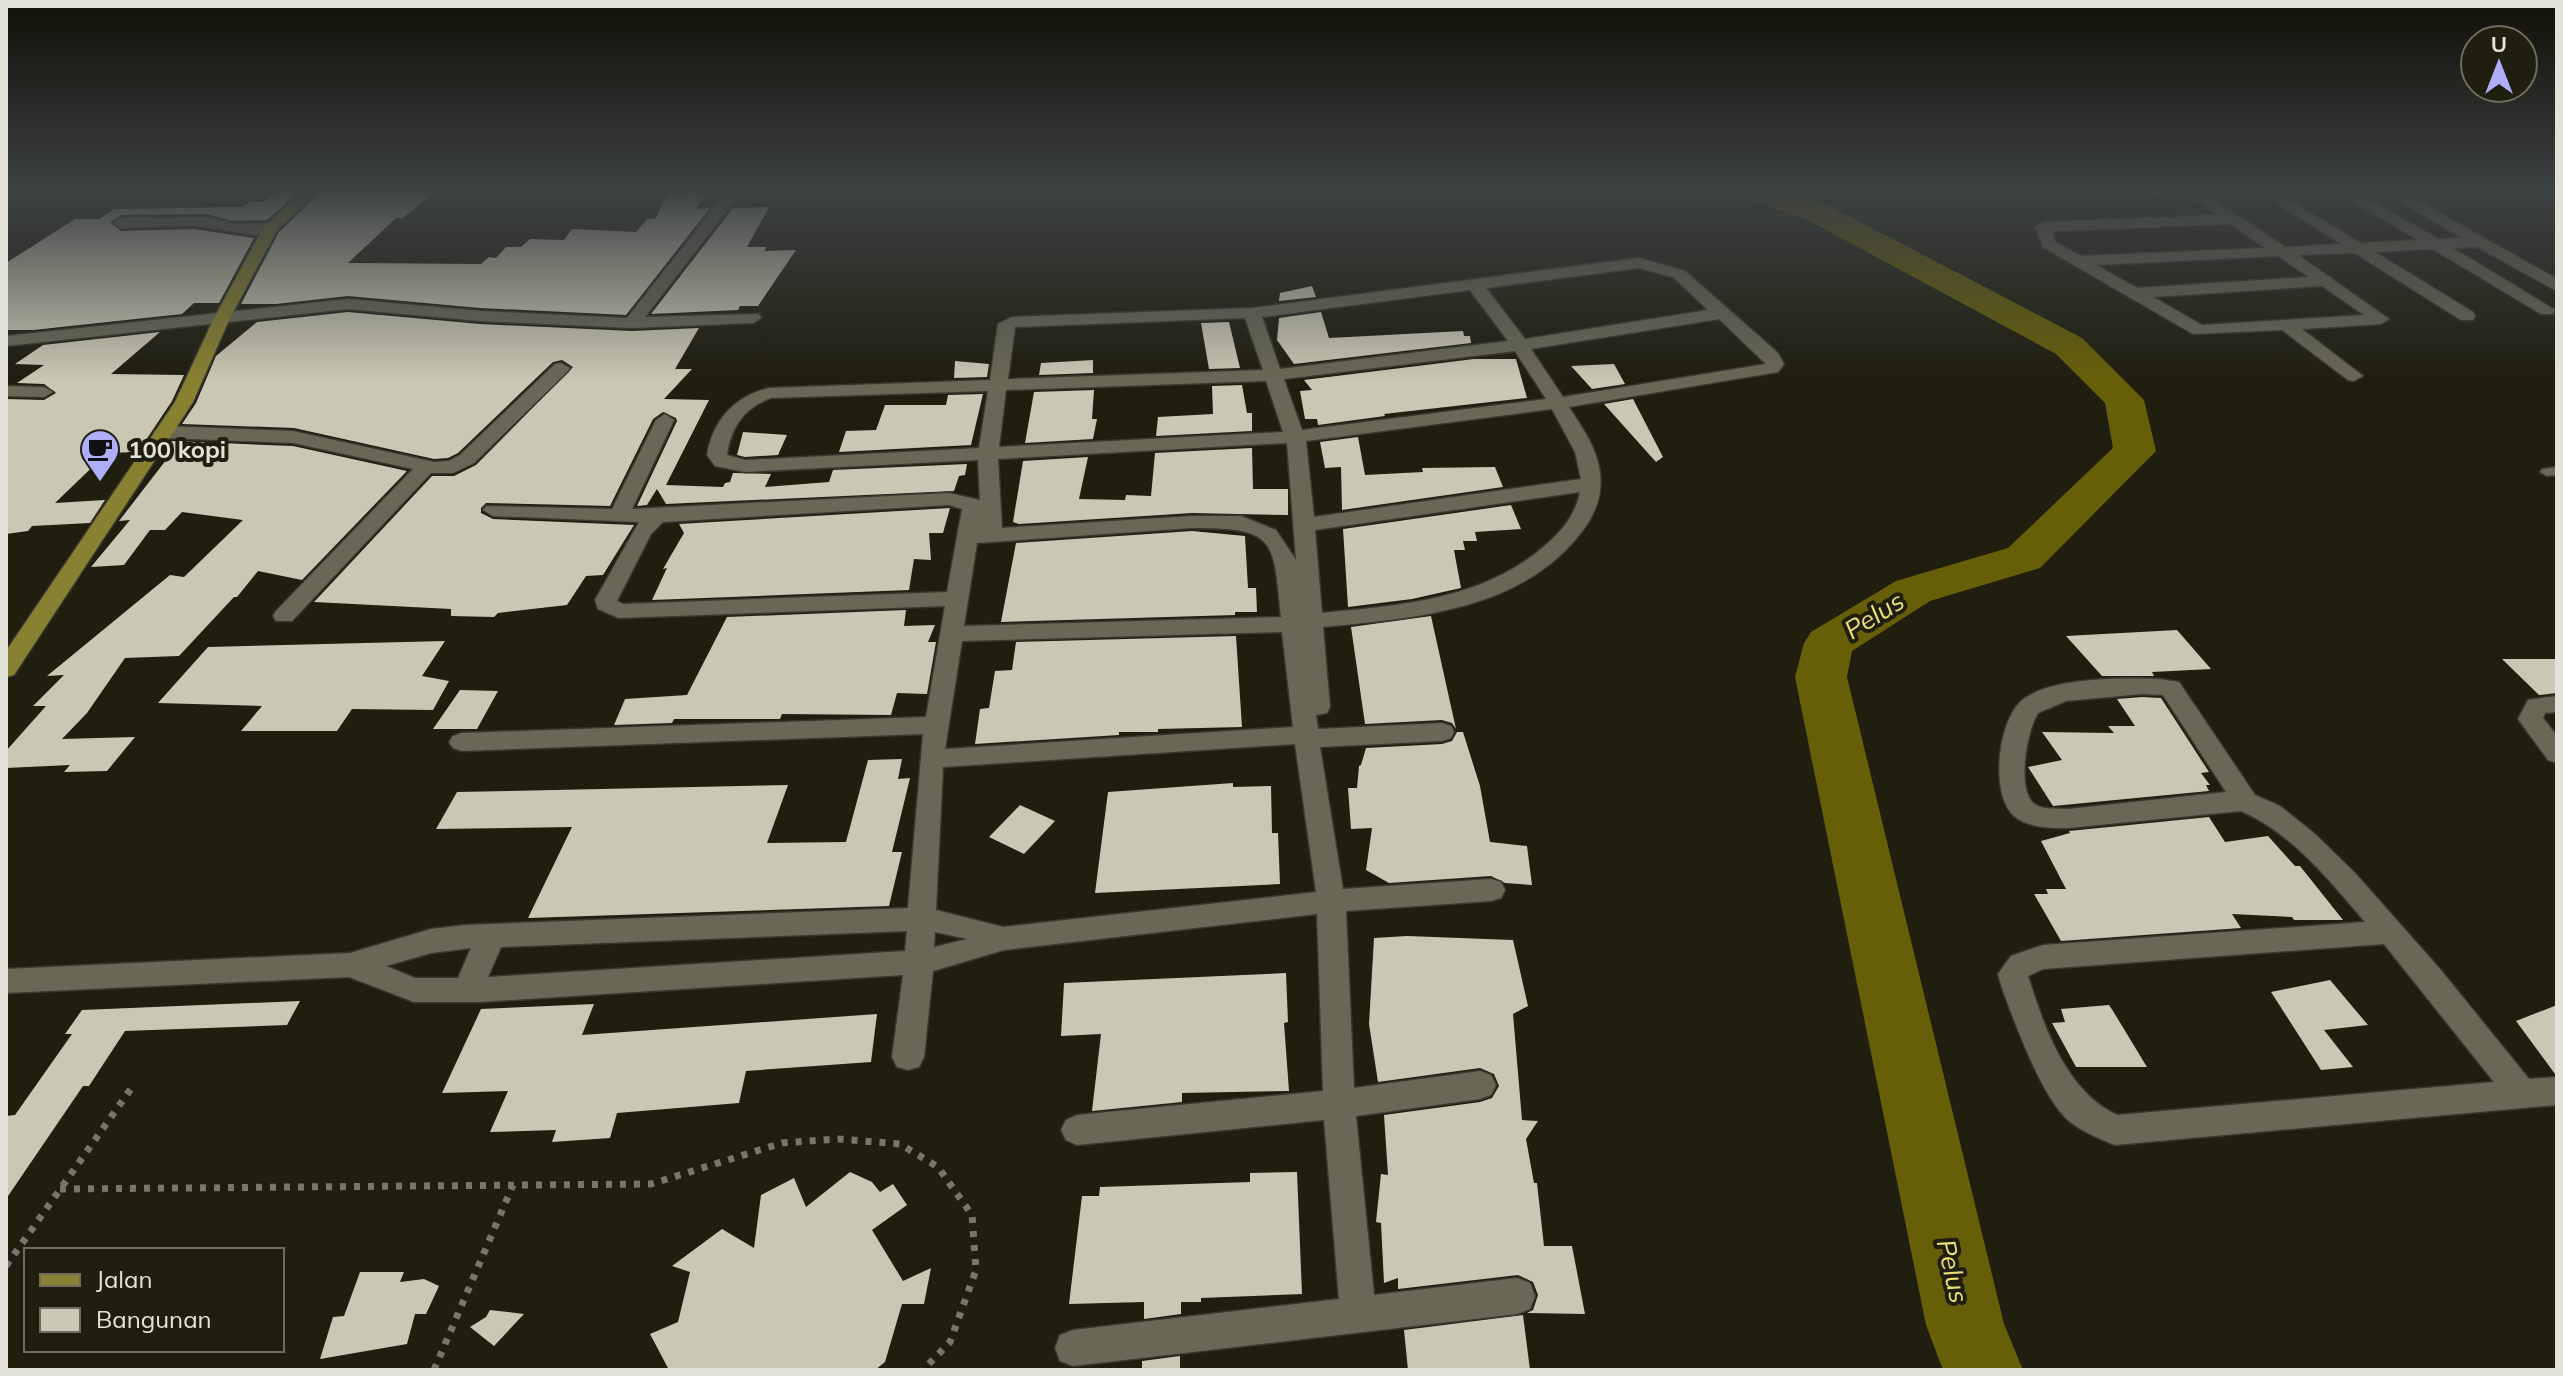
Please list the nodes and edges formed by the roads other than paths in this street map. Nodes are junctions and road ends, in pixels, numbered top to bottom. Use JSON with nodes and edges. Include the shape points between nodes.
{"nodes":[{"id":1,"x":257,"y":253,"type":"edge"},
{"id":2,"x":686,"y":253,"type":"edge"},
{"id":3,"x":2064,"y":253,"type":"edge"},
{"id":4,"x":2222,"y":253,"type":"edge"},
{"id":5,"x":2287,"y":253,"type":"edge"},
{"id":6,"x":2367,"y":253,"type":"edge"},
{"id":7,"x":2451,"y":253,"type":"edge"},
{"id":8,"x":2502,"y":253,"type":"edge"},
{"id":9,"x":2078,"y":261,"type":"junction"},
{"id":10,"x":2326,"y":281,"type":"junction"},
{"id":11,"x":1475,"y":285,"type":"junction"},
{"id":12,"x":2557,"y":286,"type":"edge"},
{"id":13,"x":2134,"y":293,"type":"junction"},
{"id":14,"x":2547,"y":310,"type":"dead end"},
{"id":15,"x":1252,"y":313,"type":"junction"},
{"id":16,"x":1720,"y":313,"type":"junction"},
{"id":17,"x":2467,"y":316,"type":"dead end"},
{"id":18,"x":222,"y":318,"type":"junction"},
{"id":19,"x":753,"y":318,"type":"dead end"},
{"id":20,"x":632,"y":323,"type":"junction"},
{"id":21,"x":2286,"y":325,"type":"junction"},
{"id":22,"x":6,"y":341,"type":"edge"},
{"id":23,"x":1522,"y":345,"type":"junction"},
{"id":24,"x":561,"y":368,"type":"dead end"},
{"id":25,"x":1274,"y":375,"type":"junction"},
{"id":26,"x":2354,"y":376,"type":"dead end"},
{"id":27,"x":998,"y":386,"type":"junction"},
{"id":28,"x":6,"y":391,"type":"edge"},
{"id":29,"x":44,"y":392,"type":"dead end"},
{"id":30,"x":1557,"y":403,"type":"junction"},
{"id":31,"x":665,"y":420,"type":"dead end"},
{"id":32,"x":164,"y":432,"type":"junction"},
{"id":33,"x":1295,"y":437,"type":"junction"},
{"id":34,"x":988,"y":454,"type":"junction"},
{"id":35,"x":427,"y":466,"type":"junction"},
{"id":36,"x":1591,"y":484,"type":"junction"},
{"id":37,"x":493,"y":510,"type":"dead end"},
{"id":38,"x":619,"y":515,"type":"junction"},
{"id":39,"x":657,"y":516,"type":"junction"},
{"id":40,"x":1305,"y":525,"type":"junction"},
{"id":41,"x":992,"y":535,"type":"junction"},
{"id":42,"x":966,"y":537,"type":"junction"},
{"id":43,"x":956,"y":599,"type":"junction"},
{"id":44,"x":284,"y":616,"type":"dead end"},
{"id":45,"x":1302,"y":623,"type":"junction"},
{"id":46,"x":951,"y":634,"type":"junction"},
{"id":47,"x":6,"y":669,"type":"edge"},
{"id":48,"x":2557,"y":704,"type":"edge"},
{"id":49,"x":936,"y":725,"type":"junction"},
{"id":50,"x":1442,"y":732,"type":"dead end"},
{"id":51,"x":1313,"y":736,"type":"junction"},
{"id":52,"x":462,"y":742,"type":"dead end"},
{"id":53,"x":2557,"y":754,"type":"edge"},
{"id":54,"x":931,"y":759,"type":"junction"},
{"id":55,"x":2245,"y":801,"type":"junction"},
{"id":56,"x":1491,"y":890,"type":"dead end"},
{"id":57,"x":1331,"y":901,"type":"junction"},
{"id":58,"x":922,"y":919,"type":"junction"},
{"id":59,"x":2390,"y":932,"type":"junction"},
{"id":60,"x":491,"y":936,"type":"junction"},
{"id":61,"x":1003,"y":939,"type":"junction"},
{"id":62,"x":919,"y":962,"type":"junction"},
{"id":63,"x":350,"y":965,"type":"junction"},
{"id":64,"x":6,"y":981,"type":"edge"},
{"id":65,"x":468,"y":990,"type":"junction"},
{"id":66,"x":908,"y":1057,"type":"dead end"},
{"id":67,"x":1480,"y":1085,"type":"dead end"},
{"id":68,"x":2557,"y":1091,"type":"edge"},
{"id":69,"x":2520,"y":1092,"type":"junction"},
{"id":70,"x":1339,"y":1104,"type":"junction"},
{"id":71,"x":1077,"y":1130,"type":"dead end"},
{"id":72,"x":1517,"y":1296,"type":"dead end"},
{"id":73,"x":1358,"y":1314,"type":"junction"},
{"id":74,"x":1073,"y":1348,"type":"dead end"}],
"edges":[{"from":1,"to":18,"type":"main road"},
{"from":2,"to":20,"type":"street"},
{"from":3,"to":9,"type":"street"},
{"from":4,"to":9,"type":"street"},
{"from":5,"to":10,"type":"street"},
{"from":6,"to":17,"type":"street"},
{"from":7,"to":14,"type":"street"},
{"from":8,"to":12,"type":"street"},
{"from":9,"to":13,"type":"street"},
{"from":10,"to":13,"type":"street"},
{"from":10,"to":21,"type":"street","via":[[2381,319]]},
{"from":11,"to":15,"type":"street"},
{"from":11,"to":16,"type":"street","via":[[1639,263],[1679,274]]},
{"from":11,"to":23,"type":"street"},
{"from":13,"to":21,"type":"street","via":[[2199,330]]},
{"from":15,"to":25,"type":"street"},
{"from":15,"to":27,"type":"street","via":[[1012,322],[1007,324]]},
{"from":16,"to":23,"type":"street"},
{"from":16,"to":30,"type":"street","via":[[1772,357],[1772,368]]},
{"from":18,"to":20,"type":"street","via":[[348,304]]},
{"from":18,"to":22,"type":"street"},
{"from":18,"to":32,"type":"main road","via":[[192,386]]},
{"from":19,"to":20,"type":"street"},
{"from":21,"to":26,"type":"street"},
{"from":23,"to":25,"type":"street"},
{"from":23,"to":30,"type":"street"},
{"from":24,"to":35,"type":"street","via":[[458,466]]},
{"from":25,"to":27,"type":"street"},
{"from":25,"to":33,"type":"street"},
{"from":27,"to":34,"type":"street"},
{"from":27,"to":34,"type":"street","via":[[769,393],[741,405],[727,423],[717,455],[722,462],[745,466]]},
{"from":28,"to":29,"type":"street"},
{"from":30,"to":33,"type":"street"},
{"from":30,"to":36,"type":"street","via":[[1589,462]]},
{"from":31,"to":38,"type":"street"},
{"from":32,"to":35,"type":"street","via":[[293,437]]},
{"from":32,"to":47,"type":"main road"},
{"from":33,"to":34,"type":"street"},
{"from":33,"to":40,"type":"street"},
{"from":34,"to":41,"type":"street"},
{"from":35,"to":44,"type":"street"},
{"from":36,"to":40,"type":"street"},
{"from":36,"to":45,"type":"street","via":[[1592,496],[1579,524],[1547,559],[1487,592],[1446,605]]},
{"from":37,"to":38,"type":"street"},
{"from":38,"to":39,"type":"street"},
{"from":39,"to":42,"type":"street","via":[[965,500],[972,509]]},
{"from":39,"to":43,"type":"street","via":[[642,531],[606,600],[610,608]]},
{"from":40,"to":45,"type":"street"},
{"from":41,"to":42,"type":"street"},
{"from":41,"to":45,"type":"street","via":[[1241,522],[1269,534],[1285,555]]},
{"from":42,"to":43,"type":"street"},
{"from":43,"to":46,"type":"street"},
{"from":45,"to":46,"type":"street"},
{"from":45,"to":51,"type":"street"},
{"from":46,"to":49,"type":"street"},
{"from":48,"to":53,"type":"street","via":[[2537,706],[2530,719]]},
{"from":49,"to":52,"type":"street"},
{"from":49,"to":54,"type":"street"},
{"from":50,"to":51,"type":"street"},
{"from":51,"to":54,"type":"street"},
{"from":51,"to":57,"type":"street"},
{"from":54,"to":58,"type":"street"},
{"from":55,"to":55,"type":"street","via":[[2171,688],[2107,688],[2051,698],[2033,705],[2022,720],[2011,784],[2013,797],[2028,813],[2069,819]]},
{"from":55,"to":59,"type":"street","via":[[2274,812],[2311,844]]},
{"from":56,"to":57,"type":"street"},
{"from":57,"to":61,"type":"street"},
{"from":57,"to":70,"type":"street"},
{"from":58,"to":60,"type":"street"},
{"from":58,"to":61,"type":"street"},
{"from":58,"to":62,"type":"street"},
{"from":59,"to":69,"type":"street"},
{"from":59,"to":69,"type":"street","via":[[2043,957],[2021,964],[2013,974],[2021,1004],[2077,1109],[2115,1130]]},
{"from":60,"to":63,"type":"street","via":[[431,941]]},
{"from":60,"to":65,"type":"street"},
{"from":61,"to":62,"type":"street"},
{"from":62,"to":65,"type":"street"},
{"from":62,"to":66,"type":"street"},
{"from":63,"to":64,"type":"street"},
{"from":63,"to":65,"type":"street","via":[[414,990]]},
{"from":67,"to":70,"type":"street"},
{"from":68,"to":69,"type":"street"},
{"from":70,"to":71,"type":"street"},
{"from":70,"to":73,"type":"street"},
{"from":72,"to":73,"type":"street"},
{"from":73,"to":74,"type":"street"}]}
